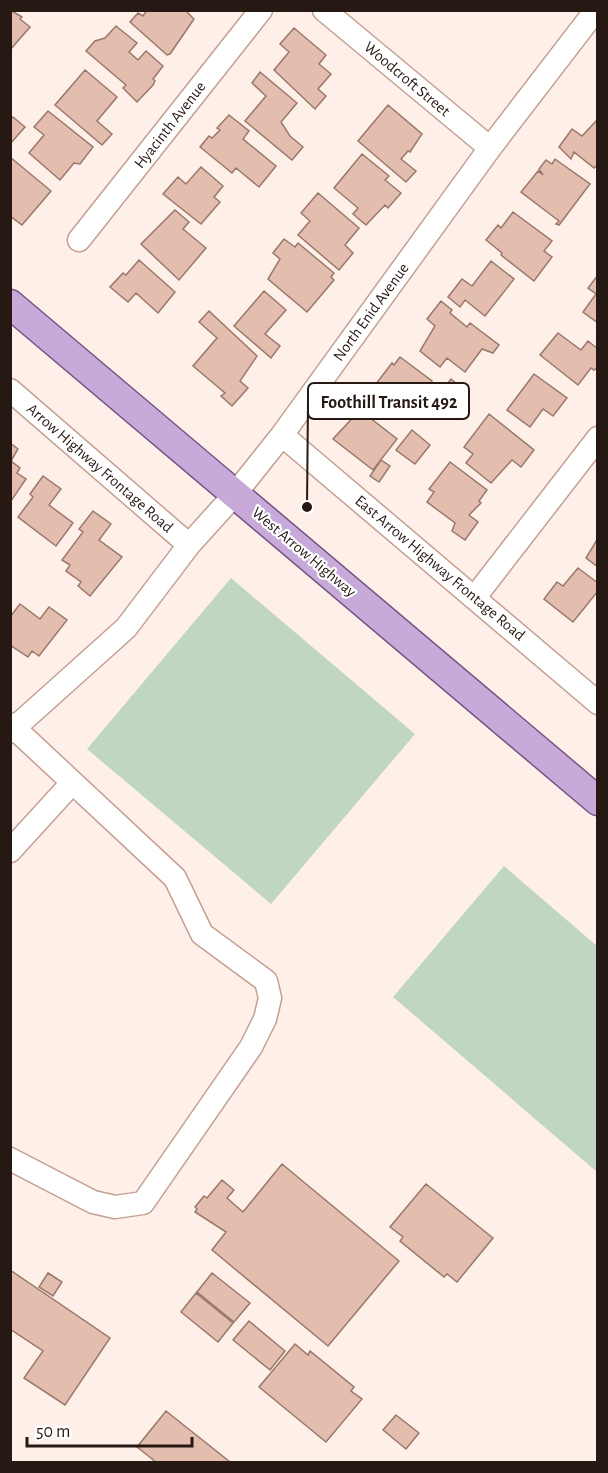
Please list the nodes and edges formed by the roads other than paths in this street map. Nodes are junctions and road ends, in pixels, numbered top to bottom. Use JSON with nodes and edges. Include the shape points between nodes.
{"nodes":[{"id":1,"x":261,"y":10,"type":"edge"},
{"id":2,"x":324,"y":10,"type":"edge"},
{"id":3,"x":596,"y":10,"type":"edge"},
{"id":4,"x":490,"y":148,"type":"junction"},
{"id":5,"x":79,"y":240,"type":"dead end"},
{"id":6,"x":10,"y":304,"type":"edge"},
{"id":7,"x":10,"y":390,"type":"edge"},
{"id":8,"x":282,"y":435,"type":"junction"},
{"id":9,"x":597,"y":438,"type":"edge"},
{"id":10,"x":235,"y":494,"type":"junction"},
{"id":11,"x":189,"y":545,"type":"junction"},
{"id":12,"x":475,"y":597,"type":"junction"},
{"id":13,"x":597,"y":703,"type":"edge"},
{"id":14,"x":12,"y":728,"type":"edge"},
{"id":15,"x":72,"y":783,"type":"junction"},
{"id":16,"x":597,"y":801,"type":"edge"},
{"id":17,"x":10,"y":851,"type":"edge"},
{"id":18,"x":10,"y":1159,"type":"edge"}],
"edges":[{"from":1,"to":5,"type":"street","name":"Hyacinth Avenue"},
{"from":2,"to":4,"type":"street","name":"Woodcroft Street"},
{"from":3,"to":4,"type":"street","name":"North Enid Avenue"},
{"from":4,"to":8,"type":"street","name":"North Enid Avenue"},
{"from":6,"to":10,"type":"main road","name":"West Arrow Highway"},
{"from":7,"to":11,"type":"street","name":"Arrow Highway Frontage Road"},
{"from":8,"to":10,"type":"street","name":"North Enid Avenue"},
{"from":8,"to":12,"type":"street","name":"East Arrow Highway Frontage Road"},
{"from":9,"to":12,"type":"street"},
{"from":10,"to":11,"type":"street","name":"North Enid Avenue"},
{"from":10,"to":16,"type":"main road","name":"West Arrow Highway"},
{"from":11,"to":14,"type":"street","name":"North Enid Avenue","via":[[126,628]]},
{"from":12,"to":13,"type":"street","name":"East Arrow Highway Frontage Road"},
{"from":14,"to":15,"type":"street"},
{"from":15,"to":17,"type":"street"},
{"from":15,"to":18,"type":"street","via":[[175,878],[202,934],[266,981],[270,998],[251,1047],[143,1203],[114,1207],[93,1202]]}]}
